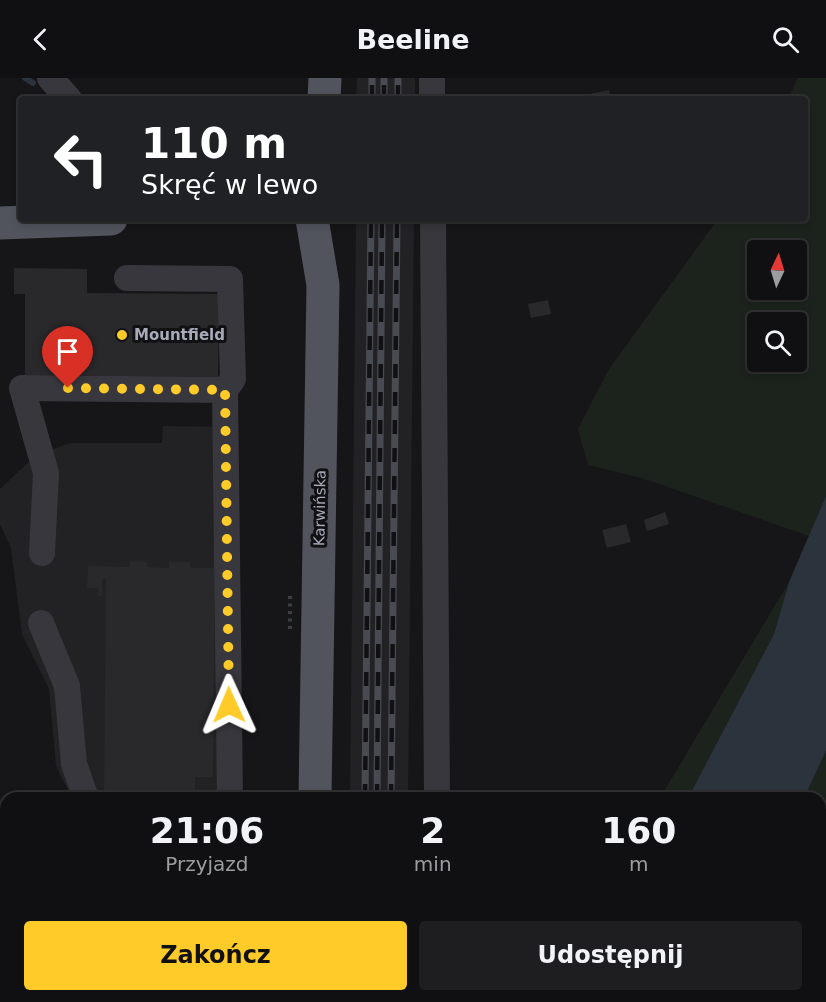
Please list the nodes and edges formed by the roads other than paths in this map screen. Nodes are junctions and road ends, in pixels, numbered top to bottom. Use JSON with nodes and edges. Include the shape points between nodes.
{"nodes":[{"id":1,"x":50,"y":78,"type":"edge"},
{"id":2,"x":325,"y":78,"type":"edge"},
{"id":3,"x":432,"y":78,"type":"edge"},
{"id":4,"x":66,"y":96,"type":"edge"},
{"id":5,"x":324,"y":96,"type":"edge"},
{"id":6,"x":432,"y":96,"type":"edge"},
{"id":7,"x":23,"y":222,"type":"edge"},
{"id":8,"x":312,"y":222,"type":"edge"},
{"id":9,"x":433,"y":222,"type":"edge"},
{"id":10,"x":0,"y":223,"type":"edge"},
{"id":11,"x":127,"y":278,"type":"dead end"},
{"id":12,"x":225,"y":390,"type":"junction"},
{"id":13,"x":42,"y":553,"type":"dead end"},
{"id":14,"x":41,"y":623,"type":"dead end"},
{"id":15,"x":84,"y":792,"type":"edge"},
{"id":16,"x":230,"y":792,"type":"edge"},
{"id":17,"x":309,"y":792,"type":"edge"},
{"id":18,"x":437,"y":792,"type":"edge"}],
"edges":[{"from":1,"to":4,"type":"street"},
{"from":2,"to":5,"type":"main road"},
{"from":3,"to":6,"type":"street"},
{"from":7,"to":10,"type":"main road"},
{"from":8,"to":17,"type":"main road","name":"Karwińska","via":[[323,285]]},
{"from":9,"to":18,"type":"street"},
{"from":11,"to":12,"type":"street","via":[[230,279],[233,379]]},
{"from":12,"to":13,"type":"street","via":[[22,388],[46,473]]},
{"from":12,"to":16,"type":"street"},
{"from":14,"to":15,"type":"street","via":[[67,686],[74,764]]}]}
